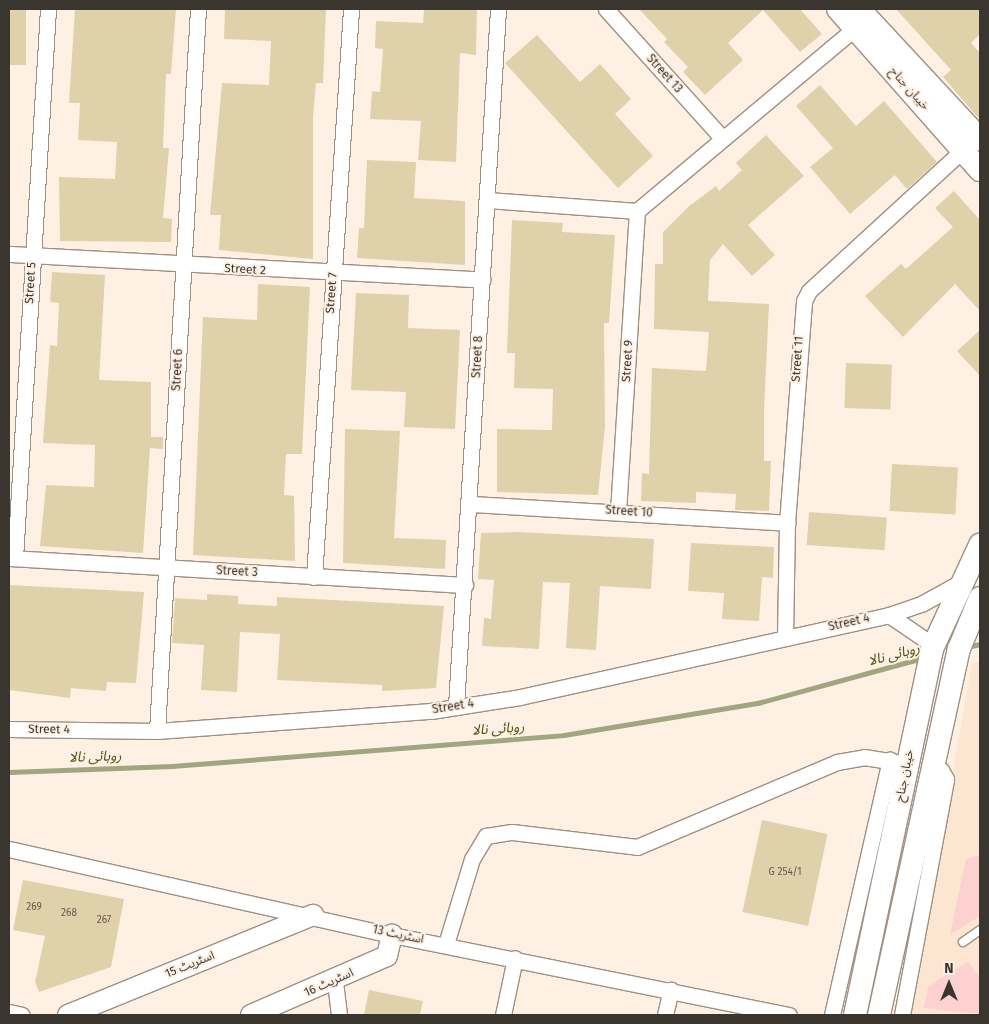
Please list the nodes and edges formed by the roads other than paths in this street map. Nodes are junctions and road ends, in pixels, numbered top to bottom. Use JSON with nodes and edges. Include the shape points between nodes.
{"nodes":[{"id":1,"x":48,"y":9,"type":"edge"},
{"id":2,"x":198,"y":9,"type":"edge"},
{"id":3,"x":351,"y":9,"type":"edge"},
{"id":4,"x":498,"y":9,"type":"edge"},
{"id":5,"x":606,"y":9,"type":"edge"},
{"id":6,"x":838,"y":9,"type":"edge"},
{"id":7,"x":860,"y":14,"type":"edge"},
{"id":8,"x":722,"y":138,"type":"junction"},
{"id":9,"x":972,"y":145,"type":"edge"},
{"id":10,"x":980,"y":170,"type":"edge"},
{"id":11,"x":488,"y":200,"type":"junction"},
{"id":12,"x":637,"y":211,"type":"junction"},
{"id":13,"x":9,"y":254,"type":"edge"},
{"id":14,"x":32,"y":255,"type":"junction"},
{"id":15,"x":184,"y":267,"type":"junction"},
{"id":16,"x":333,"y":275,"type":"junction"},
{"id":17,"x":482,"y":280,"type":"junction"},
{"id":18,"x":471,"y":504,"type":"junction"},
{"id":19,"x":618,"y":512,"type":"junction"},
{"id":20,"x":787,"y":523,"type":"junction"},
{"id":21,"x":980,"y":546,"type":"edge"},
{"id":22,"x":12,"y":558,"type":"edge"},
{"id":23,"x":166,"y":568,"type":"junction"},
{"id":24,"x":314,"y":577,"type":"junction"},
{"id":25,"x":961,"y":582,"type":"junction"},
{"id":26,"x":465,"y":585,"type":"junction"},
{"id":27,"x":980,"y":598,"type":"edge"},
{"id":28,"x":889,"y":615,"type":"junction"},
{"id":29,"x":785,"y":638,"type":"junction"},
{"id":30,"x":932,"y":647,"type":"junction"},
{"id":31,"x":456,"y":706,"type":"junction"},
{"id":32,"x":9,"y":729,"type":"edge"},
{"id":33,"x":157,"y":731,"type":"junction"},
{"id":34,"x":899,"y":762,"type":"junction"},
{"id":35,"x":932,"y":768,"type":"junction"},
{"id":36,"x":9,"y":849,"type":"edge"},
{"id":37,"x":313,"y":915,"type":"junction"},
{"id":38,"x":980,"y":930,"type":"edge"},
{"id":39,"x":392,"y":935,"type":"junction"},
{"id":40,"x":963,"y":942,"type":"dead end"},
{"id":41,"x":446,"y":944,"type":"junction"},
{"id":42,"x":516,"y":958,"type":"junction"},
{"id":43,"x":335,"y":982,"type":"junction"},
{"id":44,"x":671,"y":990,"type":"junction"},
{"id":45,"x":9,"y":1012,"type":"edge"},
{"id":46,"x":22,"y":1015,"type":"edge"},
{"id":47,"x":68,"y":1015,"type":"edge"},
{"id":48,"x":251,"y":1015,"type":"edge"},
{"id":49,"x":339,"y":1015,"type":"edge"},
{"id":50,"x":503,"y":1015,"type":"edge"},
{"id":51,"x":665,"y":1015,"type":"edge"},
{"id":52,"x":789,"y":1015,"type":"edge"},
{"id":53,"x":832,"y":1015,"type":"edge"},
{"id":54,"x":856,"y":1015,"type":"edge"},
{"id":55,"x":879,"y":1015,"type":"edge"},
{"id":56,"x":902,"y":1015,"type":"edge"}],
"edges":[{"from":1,"to":14,"type":"street","name":"Street 5"},
{"from":2,"to":15,"type":"street","name":"Street 6"},
{"from":3,"to":16,"type":"street","name":"Street 7"},
{"from":4,"to":11,"type":"street","name":"Street 8"},
{"from":5,"to":8,"type":"street","name":"Street 13"},
{"from":6,"to":7,"type":"main road","name":"خیبان جناح"},
{"from":7,"to":8,"type":"street"},
{"from":7,"to":9,"type":"main road","name":"خیبان جناح"},
{"from":8,"to":12,"type":"street"},
{"from":9,"to":10,"type":"main road","name":"خیبان جناح"},
{"from":9,"to":20,"type":"street","name":"Street 11","via":[[809,291],[804,301]]},
{"from":11,"to":12,"type":"street"},
{"from":11,"to":17,"type":"street","name":"Street 8"},
{"from":12,"to":19,"type":"street","name":"Street 9"},
{"from":13,"to":14,"type":"street","name":"Street 2"},
{"from":14,"to":15,"type":"street","name":"Street 2"},
{"from":14,"to":22,"type":"street","name":"Street 5"},
{"from":15,"to":16,"type":"street","name":"Street 2"},
{"from":15,"to":23,"type":"street","name":"Street 6"},
{"from":16,"to":17,"type":"street","name":"Street 2"},
{"from":16,"to":24,"type":"street","name":"Street 7"},
{"from":17,"to":18,"type":"street","name":"Street 8"},
{"from":18,"to":19,"type":"street","name":"Street 10"},
{"from":18,"to":26,"type":"street","name":"Street 8"},
{"from":19,"to":20,"type":"street","name":"Street 10"},
{"from":20,"to":29,"type":"street","name":"Street 11"},
{"from":21,"to":25,"type":"main road","name":"خیبان جناح"},
{"from":22,"to":23,"type":"street","name":"Street 3"},
{"from":23,"to":24,"type":"street","name":"Street 3"},
{"from":23,"to":33,"type":"street","name":"Street 6"},
{"from":24,"to":26,"type":"street","name":"Street 3"},
{"from":25,"to":28,"type":"street","name":"Street 4","via":[[924,603]]},
{"from":25,"to":30,"type":"main road","name":"خیبان جناح"},
{"from":26,"to":31,"type":"street","name":"Street 8"},
{"from":27,"to":35,"type":"main road","name":"خیبان جناح","via":[[964,632]]},
{"from":28,"to":29,"type":"street","name":"Street 4"},
{"from":28,"to":30,"type":"street"},
{"from":29,"to":31,"type":"street","name":"Street 4","via":[[520,697]]},
{"from":30,"to":34,"type":"main road","name":"خیبان جناح"},
{"from":31,"to":33,"type":"street","name":"Street 4"},
{"from":32,"to":33,"type":"street","name":"Street 4"},
{"from":34,"to":41,"type":"street","via":[[864,757],[838,762],[637,847],[512,832],[486,836],[472,859]]},
{"from":34,"to":53,"type":"street"},
{"from":34,"to":54,"type":"main road","name":"خیبان جناح"},
{"from":35,"to":55,"type":"main road","name":"خیبان جناح"},
{"from":35,"to":56,"type":"street","via":[[941,770],[946,779]]},
{"from":36,"to":37,"type":"street","name":"اسٹریٹ 13"},
{"from":37,"to":39,"type":"street","name":"اسٹریٹ 13"},
{"from":37,"to":47,"type":"street","name":"اسٹریٹ 15"},
{"from":38,"to":40,"type":"lane"},
{"from":39,"to":41,"type":"street","name":"اسٹریٹ 13"},
{"from":39,"to":43,"type":"street","name":"اسٹریٹ 16","via":[[387,956]]},
{"from":41,"to":42,"type":"street","name":"اسٹریٹ 13"},
{"from":42,"to":44,"type":"street","name":"اسٹریٹ 13"},
{"from":42,"to":50,"type":"street"},
{"from":43,"to":48,"type":"street","name":"اسٹریٹ 16"},
{"from":43,"to":49,"type":"street"},
{"from":44,"to":51,"type":"street"},
{"from":44,"to":52,"type":"street","name":"اسٹریٹ 13"},
{"from":45,"to":46,"type":"street"}]}
